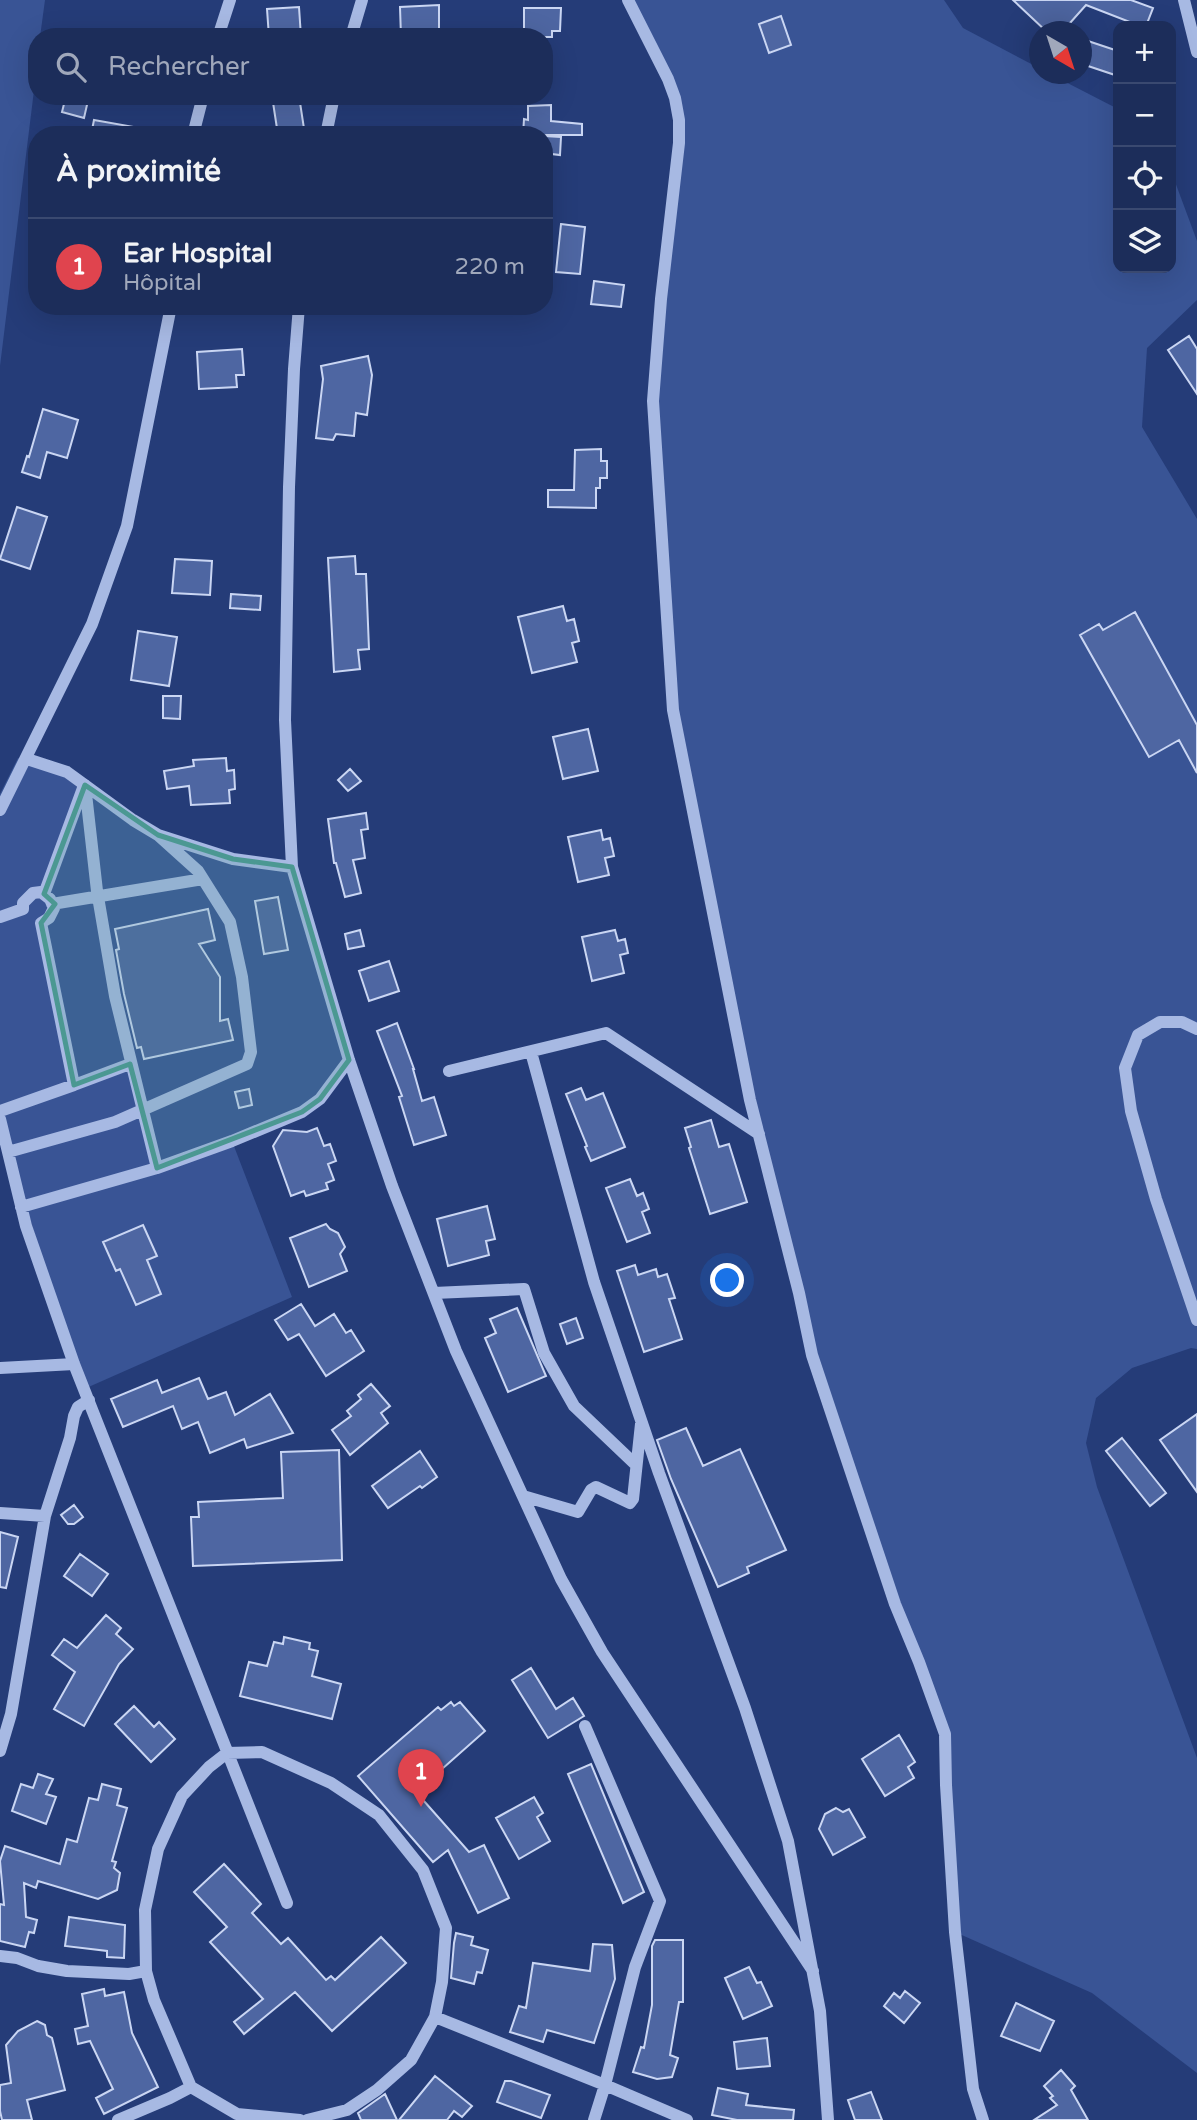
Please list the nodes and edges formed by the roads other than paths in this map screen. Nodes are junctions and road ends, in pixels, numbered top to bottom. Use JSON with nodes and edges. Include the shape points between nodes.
{"nodes":[{"id":1,"x":230,"y":0,"type":"edge"},
{"id":2,"x":362,"y":0,"type":"edge"},
{"id":3,"x":628,"y":0,"type":"edge"},
{"id":4,"x":1184,"y":0,"type":"edge"},
{"id":5,"x":221,"y":28,"type":"edge"},
{"id":6,"x":354,"y":28,"type":"edge"},
{"id":7,"x":1197,"y":52,"type":"edge"},
{"id":8,"x":201,"y":105,"type":"edge"},
{"id":9,"x":332,"y":105,"type":"edge"},
{"id":10,"x":196,"y":126,"type":"edge"},
{"id":11,"x":328,"y":126,"type":"edge"},
{"id":12,"x":169,"y":315,"type":"edge"},
{"id":13,"x":298,"y":315,"type":"edge"},
{"id":14,"x":27,"y":759,"type":"junction"},
{"id":15,"x":85,"y":785,"type":"junction"},
{"id":16,"x":0,"y":810,"type":"edge"},
{"id":17,"x":158,"y":835,"type":"junction"},
{"id":18,"x":292,"y":867,"type":"junction"},
{"id":19,"x":203,"y":879,"type":"junction"},
{"id":20,"x":98,"y":897,"type":"junction"},
{"id":21,"x":48,"y":899,"type":"junction"},
{"id":22,"x":0,"y":917,"type":"edge"},
{"id":23,"x":1197,"y":1029,"type":"edge"},
{"id":24,"x":531,"y":1052,"type":"junction"},
{"id":25,"x":349,"y":1060,"type":"junction"},
{"id":26,"x":130,"y":1065,"type":"junction"},
{"id":27,"x":449,"y":1071,"type":"dead end"},
{"id":28,"x":74,"y":1085,"type":"junction"},
{"id":29,"x":144,"y":1109,"type":"junction"},
{"id":30,"x":0,"y":1111,"type":"edge"},
{"id":31,"x":0,"y":1119,"type":"edge"},
{"id":32,"x":759,"y":1134,"type":"junction"},
{"id":33,"x":8,"y":1152,"type":"junction"},
{"id":34,"x":157,"y":1168,"type":"junction"},
{"id":35,"x":21,"y":1207,"type":"junction"},
{"id":36,"x":434,"y":1293,"type":"junction"},
{"id":37,"x":1197,"y":1320,"type":"edge"},
{"id":38,"x":74,"y":1364,"type":"junction"},
{"id":39,"x":0,"y":1368,"type":"edge"},
{"id":40,"x":89,"y":1400,"type":"junction"},
{"id":41,"x":641,"y":1420,"type":"junction"},
{"id":42,"x":636,"y":1465,"type":"junction"},
{"id":43,"x":523,"y":1496,"type":"junction"},
{"id":44,"x":0,"y":1513,"type":"edge"},
{"id":45,"x":45,"y":1516,"type":"junction"},
{"id":46,"x":585,"y":1726,"type":"dead end"},
{"id":47,"x":0,"y":1751,"type":"edge"},
{"id":48,"x":227,"y":1754,"type":"junction"},
{"id":49,"x":287,"y":1903,"type":"dead end"},
{"id":50,"x":0,"y":1956,"type":"edge"},
{"id":51,"x":813,"y":1970,"type":"junction"},
{"id":52,"x":146,"y":1971,"type":"junction"},
{"id":53,"x":435,"y":2017,"type":"junction"},
{"id":54,"x":605,"y":2085,"type":"junction"},
{"id":55,"x":191,"y":2087,"type":"junction"},
{"id":56,"x":118,"y":2120,"type":"edge"},
{"id":57,"x":300,"y":2120,"type":"edge"},
{"id":58,"x":307,"y":2120,"type":"edge"},
{"id":59,"x":594,"y":2120,"type":"edge"},
{"id":60,"x":687,"y":2120,"type":"edge"},
{"id":61,"x":828,"y":2120,"type":"edge"},
{"id":62,"x":983,"y":2120,"type":"edge"}],
"edges":[{"from":1,"to":5,"type":"street"},
{"from":2,"to":6,"type":"street"},
{"from":3,"to":32,"type":"street","via":[[668,79],[679,120],[653,401],[673,710]]},
{"from":4,"to":7,"type":"street"},
{"from":8,"to":10,"type":"street"},
{"from":9,"to":11,"type":"street"},
{"from":12,"to":14,"type":"street","via":[[127,526],[92,624]]},
{"from":13,"to":18,"type":"street","via":[[289,487],[285,720]]},
{"from":14,"to":15,"type":"street","via":[[67,772]]},
{"from":14,"to":16,"type":"street"},
{"from":15,"to":17,"type":"street"},
{"from":15,"to":20,"type":"street"},
{"from":15,"to":21,"type":"street"},
{"from":17,"to":18,"type":"street","via":[[233,859]]},
{"from":17,"to":19,"type":"street"},
{"from":18,"to":25,"type":"street"},
{"from":19,"to":20,"type":"street"},
{"from":19,"to":29,"type":"street","via":[[230,922],[251,1052],[247,1064]]},
{"from":20,"to":21,"type":"street"},
{"from":20,"to":26,"type":"street"},
{"from":21,"to":22,"type":"street","via":[[41,892],[33,893],[23,909]]},
{"from":21,"to":28,"type":"street","via":[[54,908],[50,918],[41,923]]},
{"from":23,"to":37,"type":"street","via":[[1182,1022],[1160,1023],[1138,1035],[1125,1068],[1131,1111],[1156,1199]]},
{"from":24,"to":27,"type":"street"},
{"from":24,"to":32,"type":"street","via":[[606,1033]]},
{"from":24,"to":41,"type":"street","via":[[594,1282]]},
{"from":25,"to":34,"type":"street","via":[[320,1100],[302,1112]]},
{"from":25,"to":36,"type":"street"},
{"from":26,"to":28,"type":"street"},
{"from":26,"to":29,"type":"street"},
{"from":28,"to":30,"type":"street"},
{"from":29,"to":33,"type":"street"},
{"from":29,"to":34,"type":"street"},
{"from":31,"to":33,"type":"street"},
{"from":32,"to":62,"type":"street","via":[[823,1392],[945,1734],[955,1932],[973,2090]]},
{"from":33,"to":35,"type":"street"},
{"from":34,"to":35,"type":"street"},
{"from":35,"to":38,"type":"street"},
{"from":36,"to":42,"type":"street","via":[[524,1289],[544,1353],[574,1406]]},
{"from":36,"to":43,"type":"street","via":[[456,1352]]},
{"from":38,"to":39,"type":"street"},
{"from":38,"to":40,"type":"street"},
{"from":40,"to":45,"type":"street","via":[[74,1416]]},
{"from":40,"to":48,"type":"street"},
{"from":41,"to":42,"type":"street"},
{"from":41,"to":51,"type":"street","via":[[788,1841]]},
{"from":42,"to":43,"type":"street","via":[[630,1503],[596,1487],[578,1512]]},
{"from":43,"to":51,"type":"street","via":[[561,1579],[602,1652]]},
{"from":44,"to":45,"type":"street"},
{"from":45,"to":47,"type":"street","via":[[11,1714]]},
{"from":46,"to":54,"type":"street","via":[[660,1901],[635,1968]]},
{"from":48,"to":49,"type":"street"},
{"from":48,"to":52,"type":"street","via":[[182,1796],[158,1849],[145,1910]]},
{"from":48,"to":53,"type":"street","via":[[262,1752],[331,1783],[379,1815],[416,1861],[446,1928]]},
{"from":50,"to":52,"type":"street","via":[[67,1971],[130,1975]]},
{"from":51,"to":61,"type":"street"},
{"from":52,"to":55,"type":"street"},
{"from":53,"to":54,"type":"street"},
{"from":53,"to":58,"type":"street","via":[[411,2060],[377,2090],[347,2110]]},
{"from":54,"to":59,"type":"street"},
{"from":54,"to":60,"type":"street"},
{"from":55,"to":56,"type":"street"},
{"from":55,"to":57,"type":"street","via":[[237,2114]]}]}
